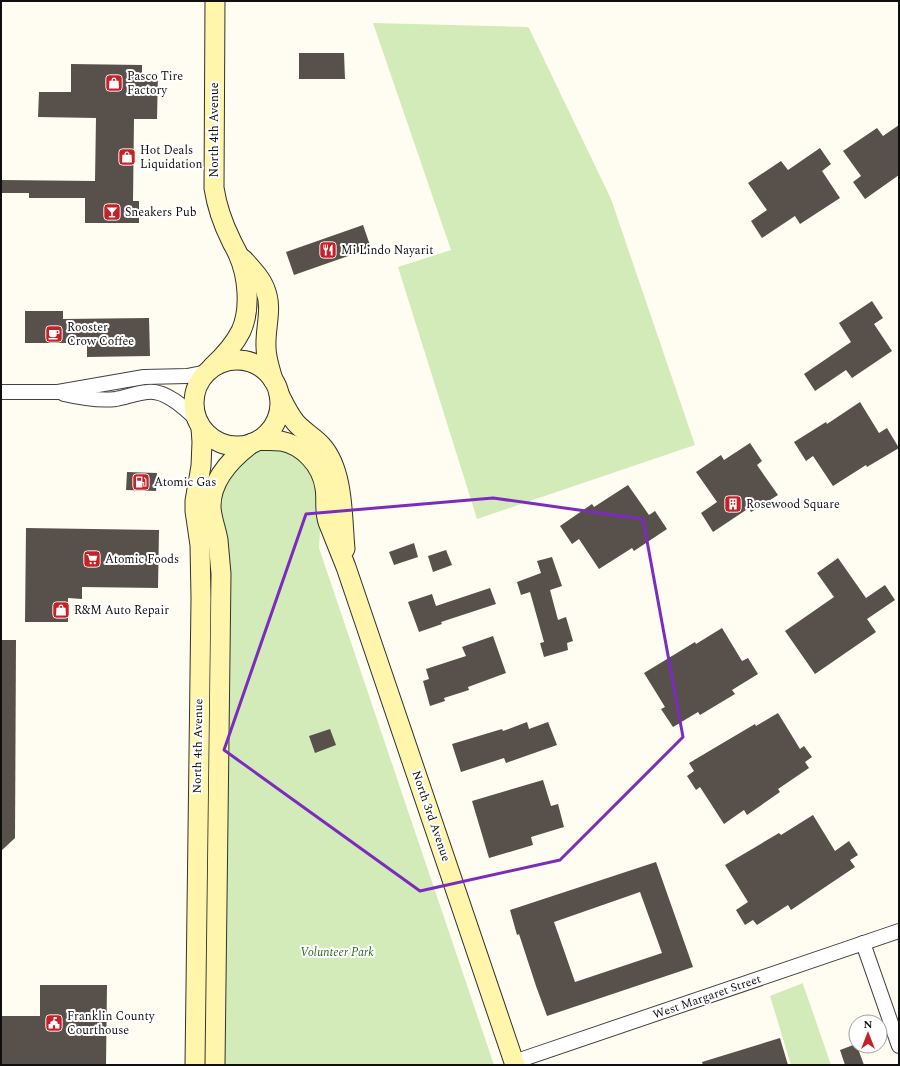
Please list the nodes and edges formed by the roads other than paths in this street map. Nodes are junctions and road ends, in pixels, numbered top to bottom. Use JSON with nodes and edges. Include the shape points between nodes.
{"nodes":[{"id":1,"x":215,"y":1,"type":"edge"},
{"id":2,"x":239,"y":254,"type":"junction"},
{"id":3,"x":210,"y":369,"type":"junction"},
{"id":4,"x":277,"y":390,"type":"junction"},
{"id":5,"x":1,"y":392,"type":"edge"},
{"id":6,"x":58,"y":392,"type":"junction"},
{"id":7,"x":199,"y":424,"type":"junction"},
{"id":8,"x":256,"y":442,"type":"junction"},
{"id":9,"x":346,"y":567,"type":"junction"},
{"id":10,"x":899,"y":931,"type":"edge"},
{"id":11,"x":863,"y":943,"type":"junction"},
{"id":12,"x":899,"y":1046,"type":"edge"},
{"id":13,"x":515,"y":1064,"type":"edge"},
{"id":14,"x":195,"y":1065,"type":"edge"},
{"id":15,"x":215,"y":1065,"type":"edge"}],
"edges":[{"from":1,"to":2,"type":"main road","name":"North 4th Avenue","via":[[214,188],[220,213]]},
{"from":2,"to":3,"type":"main road","name":"North 4th Avenue","via":[[246,281],[245,316],[237,338]]},
{"from":2,"to":4,"type":"main road","name":"North 4th Avenue","via":[[261,281],[266,294],[269,309],[266,356]]},
{"from":3,"to":4,"type":"main road","via":[[228,361],[240,360],[251,363],[270,376]]},
{"from":3,"to":6,"type":"street","via":[[187,376],[134,379]]},
{"from":3,"to":7,"type":"main road","via":[[199,383],[194,396],[194,411]]},
{"from":4,"to":8,"type":"main road","via":[[280,406],[277,418],[270,432]]},
{"from":4,"to":9,"type":"main road","name":"North 3rd Avenue","via":[[296,423],[322,446],[335,467],[339,483]]},
{"from":5,"to":6,"type":"street"},
{"from":6,"to":7,"type":"street","via":[[105,399],[157,392],[181,405]]},
{"from":7,"to":8,"type":"main road","via":[[209,436],[230,446]]},
{"from":7,"to":14,"type":"main road","name":"North 4th Avenue","via":[[202,442],[195,502],[201,584]]},
{"from":8,"to":9,"type":"main road","name":"North 3rd Avenue","via":[[282,441],[293,445],[318,467],[324,482],[326,515]]},
{"from":8,"to":15,"type":"main road","name":"North 4th Avenue","via":[[237,456],[221,474],[211,505],[218,539],[220,574]]},
{"from":9,"to":13,"type":"main road","name":"North 3rd Avenue"},
{"from":10,"to":11,"type":"street","name":"West Margaret Street"},
{"from":11,"to":12,"type":"street"},
{"from":11,"to":13,"type":"street","name":"West Margaret Street"}]}
